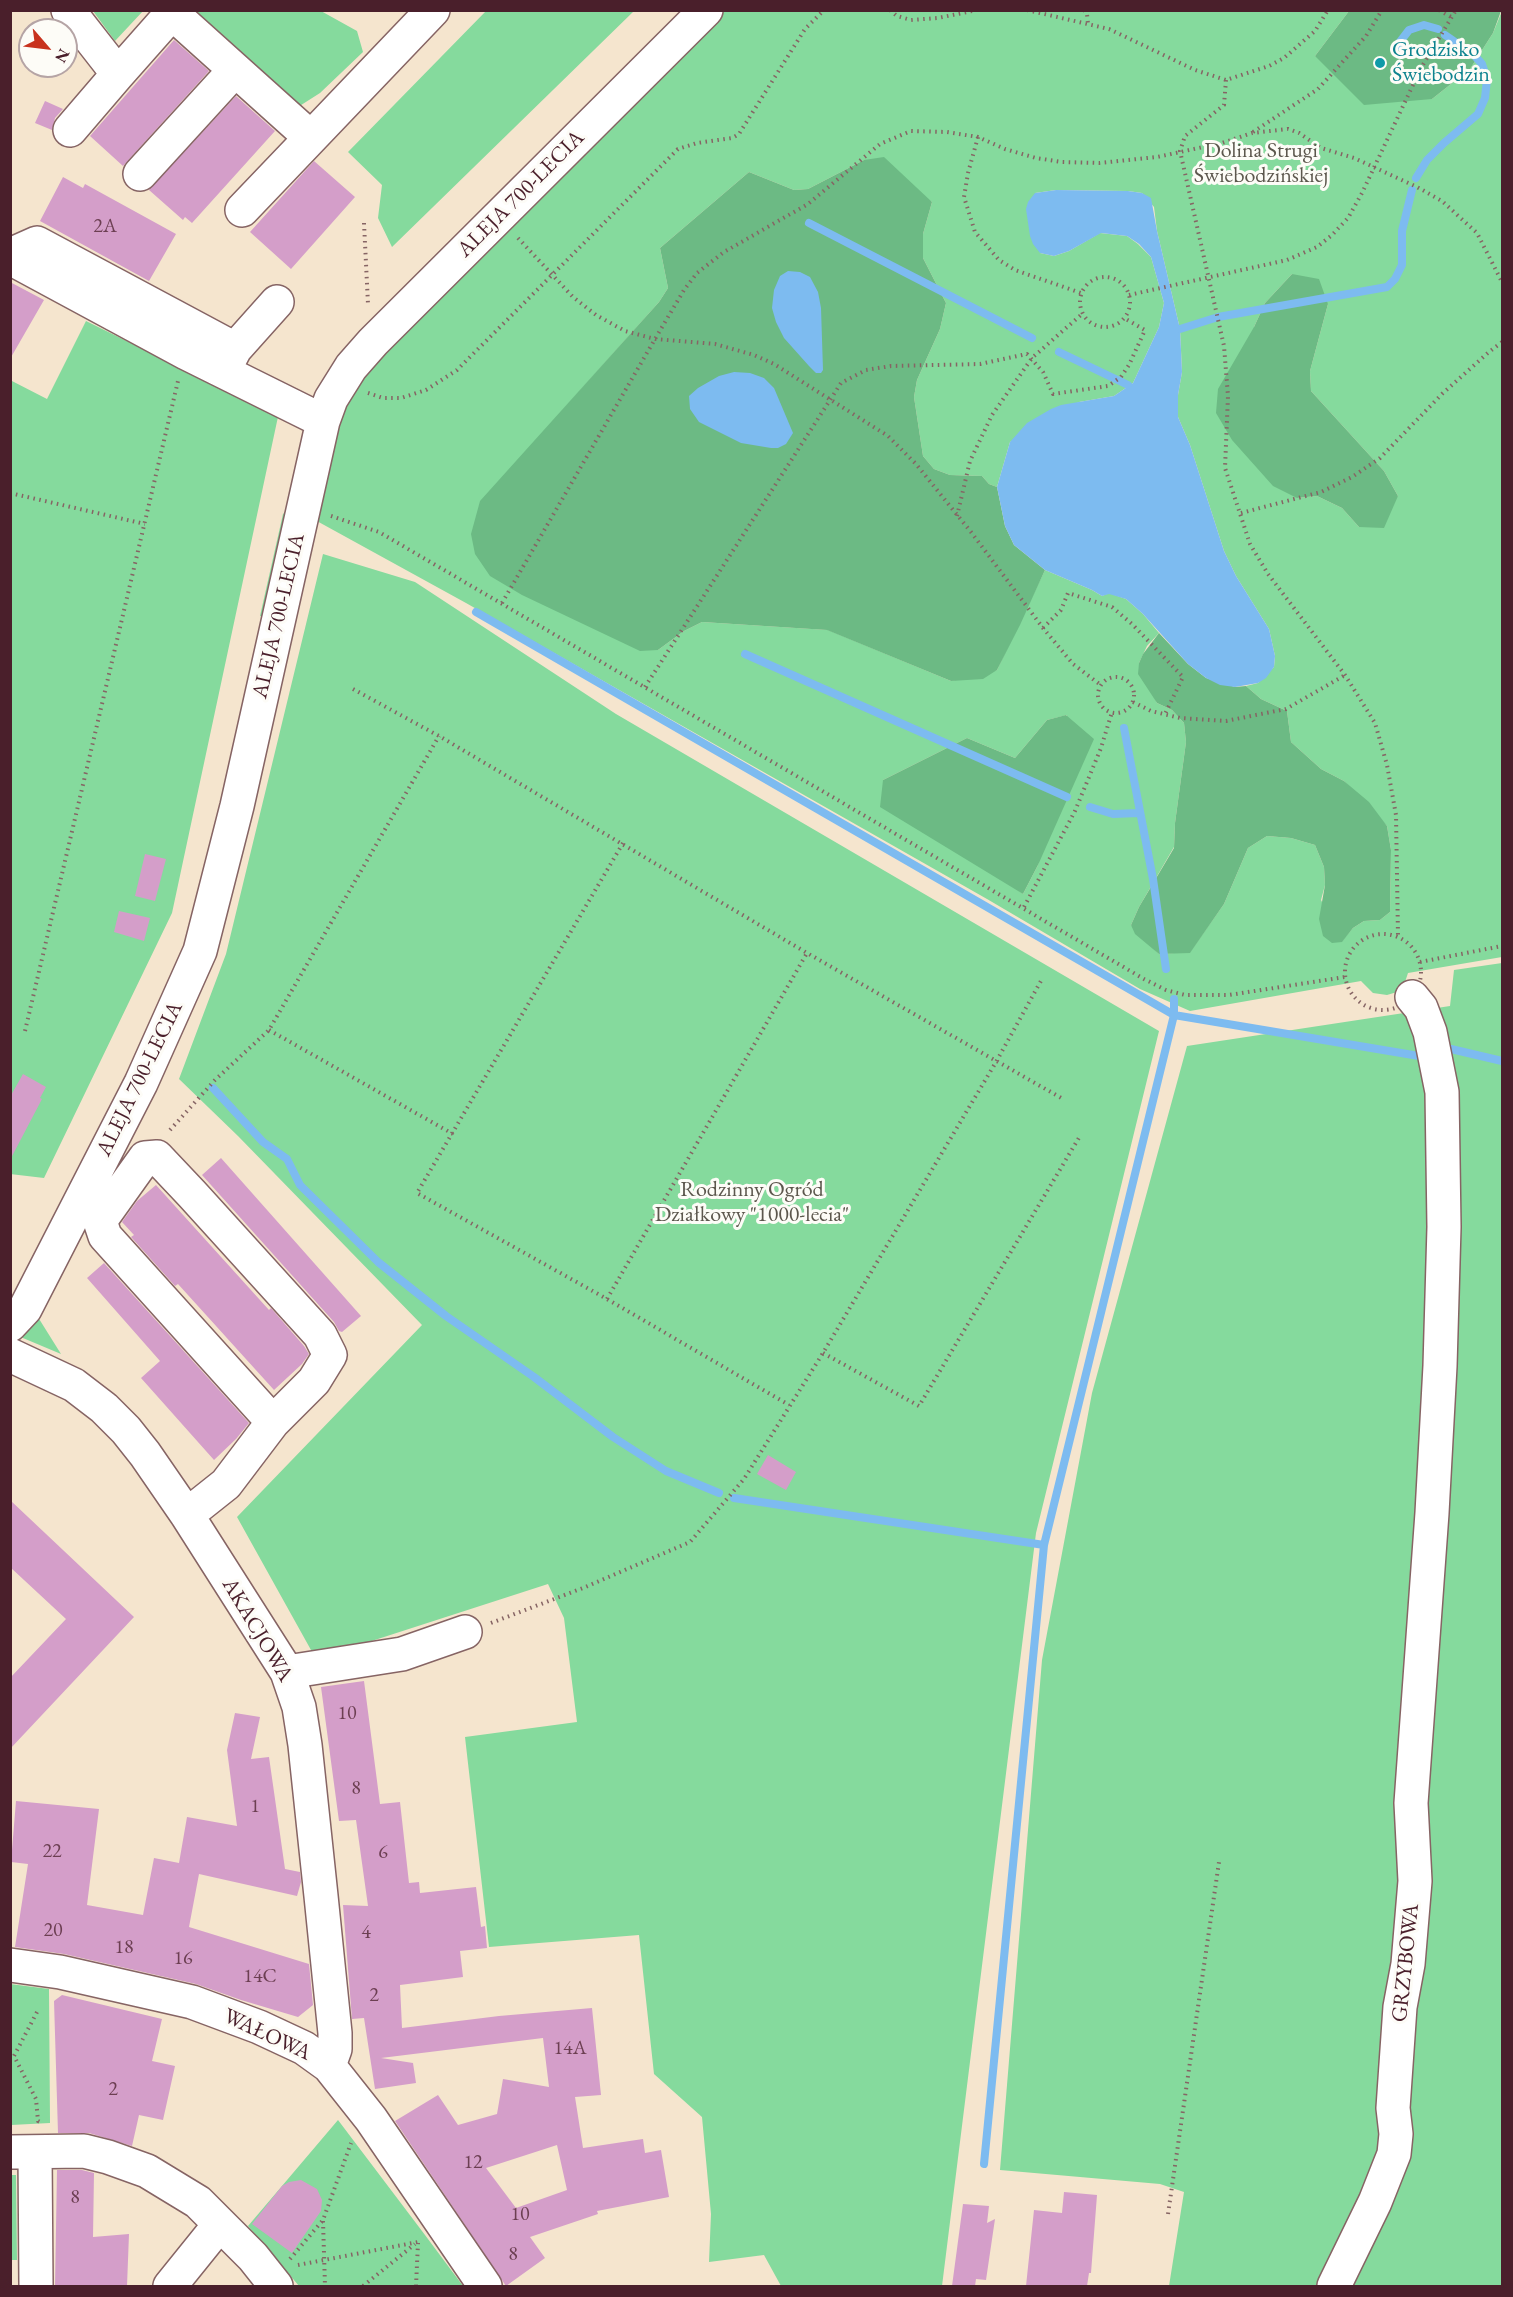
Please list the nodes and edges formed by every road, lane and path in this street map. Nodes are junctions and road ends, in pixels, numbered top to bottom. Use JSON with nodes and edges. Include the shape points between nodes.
{"nodes":[{"id":1,"x":68,"y":10,"type":"edge"},
{"id":2,"x":433,"y":10,"type":"edge"},
{"id":3,"x":706,"y":10,"type":"edge"},
{"id":4,"x":824,"y":10,"type":"edge"},
{"id":5,"x":890,"y":10,"type":"edge"},
{"id":6,"x":977,"y":10,"type":"edge"},
{"id":7,"x":1027,"y":10,"type":"edge"},
{"id":8,"x":1084,"y":10,"type":"edge"},
{"id":9,"x":1328,"y":10,"type":"edge"},
{"id":10,"x":1382,"y":10,"type":"edge"},
{"id":11,"x":1439,"y":10,"type":"edge"},
{"id":12,"x":1456,"y":10,"type":"edge"},
{"id":13,"x":1448,"y":16,"type":"junction"},
{"id":14,"x":1088,"y":24,"type":"junction"},
{"id":15,"x":235,"y":70,"type":"junction"},
{"id":16,"x":118,"y":74,"type":"junction"},
{"id":17,"x":1226,"y":80,"type":"junction"},
{"id":18,"x":70,"y":130,"type":"dead end"},
{"id":19,"x":1252,"y":132,"type":"junction"},
{"id":20,"x":310,"y":137,"type":"junction"},
{"id":21,"x":978,"y":137,"type":"junction"},
{"id":22,"x":1180,"y":151,"type":"junction"},
{"id":23,"x":1374,"y":168,"type":"junction"},
{"id":24,"x":140,"y":174,"type":"dead end"},
{"id":25,"x":242,"y":210,"type":"dead end"},
{"id":26,"x":498,"y":217,"type":"junction"},
{"id":27,"x":364,"y":223,"type":"dead end"},
{"id":28,"x":10,"y":256,"type":"edge"},
{"id":29,"x":554,"y":274,"type":"junction"},
{"id":30,"x":1208,"y":277,"type":"junction"},
{"id":31,"x":1503,"y":282,"type":"edge"},
{"id":32,"x":1081,"y":293,"type":"junction"},
{"id":33,"x":1129,"y":295,"type":"junction"},
{"id":34,"x":277,"y":302,"type":"dead end"},
{"id":35,"x":1082,"y":314,"type":"junction"},
{"id":36,"x":1124,"y":318,"type":"junction"},
{"id":37,"x":655,"y":339,"type":"junction"},
{"id":38,"x":373,"y":342,"type":"junction"},
{"id":39,"x":1503,"y":342,"type":"edge"},
{"id":40,"x":186,"y":352,"type":"junction"},
{"id":41,"x":1032,"y":358,"type":"junction"},
{"id":42,"x":232,"y":366,"type":"junction"},
{"id":43,"x":343,"y":378,"type":"junction"},
{"id":44,"x":830,"y":398,"type":"junction"},
{"id":45,"x":323,"y":421,"type":"junction"},
{"id":46,"x":10,"y":494,"type":"edge"},
{"id":47,"x":304,"y":507,"type":"junction"},
{"id":48,"x":1240,"y":513,"type":"junction"},
{"id":49,"x":957,"y":516,"type":"junction"},
{"id":50,"x":144,"y":524,"type":"junction"},
{"id":51,"x":502,"y":603,"type":"junction"},
{"id":52,"x":1043,"y":628,"type":"junction"},
{"id":53,"x":1346,"y":675,"type":"junction"},
{"id":54,"x":1102,"y":686,"type":"junction"},
{"id":55,"x":645,"y":687,"type":"junction"},
{"id":56,"x":352,"y":689,"type":"dead end"},
{"id":57,"x":1132,"y":702,"type":"junction"},
{"id":58,"x":1112,"y":712,"type":"junction"},
{"id":59,"x":1165,"y":714,"type":"junction"},
{"id":60,"x":439,"y":736,"type":"junction"},
{"id":61,"x":623,"y":843,"type":"junction"},
{"id":62,"x":1024,"y":907,"type":"junction"},
{"id":63,"x":1398,"y":936,"type":"junction"},
{"id":64,"x":1503,"y":946,"type":"edge"},
{"id":65,"x":807,"y":953,"type":"junction"},
{"id":66,"x":1420,"y":962,"type":"junction"},
{"id":67,"x":1345,"y":977,"type":"junction"},
{"id":68,"x":1042,"y":979,"type":"dead end"},
{"id":69,"x":1412,"y":997,"type":"junction"},
{"id":70,"x":269,"y":1030,"type":"junction"},
{"id":71,"x":26,"y":1032,"type":"dead end"},
{"id":72,"x":996,"y":1062,"type":"junction"},
{"id":73,"x":1063,"y":1099,"type":"dead end"},
{"id":74,"x":453,"y":1134,"type":"junction"},
{"id":75,"x":1080,"y":1136,"type":"dead end"},
{"id":76,"x":145,"y":1158,"type":"junction"},
{"id":77,"x":607,"y":1299,"type":"junction"},
{"id":78,"x":10,"y":1325,"type":"edge"},
{"id":79,"x":823,"y":1353,"type":"junction"},
{"id":80,"x":10,"y":1355,"type":"edge"},
{"id":81,"x":789,"y":1405,"type":"junction"},
{"id":82,"x":273,"y":1422,"type":"junction"},
{"id":83,"x":187,"y":1515,"type":"junction"},
{"id":84,"x":465,"y":1632,"type":"joint"},
{"id":85,"x":287,"y":1672,"type":"junction"},
{"id":86,"x":1219,"y":1862,"type":"dead end"},
{"id":87,"x":10,"y":1965,"type":"edge"},
{"id":88,"x":37,"y":2012,"type":"dead end"},
{"id":89,"x":329,"y":2066,"type":"junction"},
{"id":90,"x":36,"y":2098,"type":"dead end"},
{"id":91,"x":352,"y":2139,"type":"dead end"},
{"id":92,"x":23,"y":2152,"type":"edge"},
{"id":93,"x":1168,"y":2214,"type":"dead end"},
{"id":94,"x":323,"y":2220,"type":"junction"},
{"id":95,"x":220,"y":2224,"type":"junction"},
{"id":96,"x":418,"y":2242,"type":"junction"},
{"id":97,"x":323,"y":2260,"type":"junction"},
{"id":98,"x":284,"y":2273,"type":"edge"},
{"id":99,"x":36,"y":2286,"type":"edge"},
{"id":100,"x":170,"y":2286,"type":"edge"},
{"id":101,"x":325,"y":2286,"type":"edge"},
{"id":102,"x":363,"y":2286,"type":"edge"},
{"id":103,"x":416,"y":2286,"type":"edge"},
{"id":104,"x":485,"y":2286,"type":"edge"},
{"id":105,"x":1334,"y":2286,"type":"edge"}],
"edges":[{"from":1,"to":16,"type":"street"},
{"from":2,"to":20,"type":"street"},
{"from":3,"to":26,"type":"street","name":"ALEJA 700-LECIA"},
{"from":4,"to":29,"type":"path","via":[[806,29],[739,134],[678,149]]},
{"from":5,"to":6,"type":"path","via":[[911,20]]},
{"from":7,"to":14,"type":"path"},
{"from":8,"to":14,"type":"path"},
{"from":9,"to":17,"type":"path","via":[[1315,31],[1284,58]]},
{"from":10,"to":19,"type":"path","via":[[1359,44],[1318,89]]},
{"from":11,"to":13,"type":"path"},
{"from":12,"to":13,"type":"path"},
{"from":13,"to":23,"type":"path"},
{"from":14,"to":17,"type":"path","via":[[1109,29],[1195,70]]},
{"from":15,"to":16,"type":"street","via":[[172,13]]},
{"from":15,"to":20,"type":"street"},
{"from":15,"to":24,"type":"street"},
{"from":16,"to":18,"type":"street"},
{"from":17,"to":22,"type":"path","via":[[1224,105],[1185,136]]},
{"from":19,"to":22,"type":"path"},
{"from":19,"to":23,"type":"path","via":[[1288,129],[1321,148]]},
{"from":20,"to":25,"type":"street"},
{"from":21,"to":22,"type":"path","via":[[1005,150],[1062,162],[1099,163]]},
{"from":21,"to":32,"type":"path","via":[[964,197],[975,232],[999,260],[1015,270]]},
{"from":21,"to":37,"type":"path","via":[[911,131],[879,144],[808,204],[724,252],[697,273]]},
{"from":22,"to":30,"type":"path"},
{"from":23,"to":30,"type":"path","via":[[1348,218],[1317,247],[1287,260]]},
{"from":23,"to":31,"type":"path","via":[[1418,187],[1462,217],[1477,233]]},
{"from":26,"to":29,"type":"path"},
{"from":26,"to":38,"type":"street","name":"ALEJA 700-LECIA"},
{"from":27,"to":38,"type":"path"},
{"from":28,"to":40,"type":"street"},
{"from":28,"to":42,"type":"street","via":[[37,243]]},
{"from":29,"to":37,"type":"path","via":[[573,297],[596,315],[625,331]]},
{"from":29,"to":43,"type":"path","via":[[457,370],[426,390],[401,398],[383,398]]},
{"from":30,"to":33,"type":"path"},
{"from":30,"to":48,"type":"path","via":[[1226,361],[1225,468]]},
{"from":32,"to":33,"type":"path","via":[[1090,280],[1105,276],[1120,282]]},
{"from":32,"to":35,"type":"path"},
{"from":33,"to":36,"type":"path","via":[[1130,307]]},
{"from":34,"to":42,"type":"street"},
{"from":35,"to":36,"type":"path","via":[[1088,322],[1107,327]]},
{"from":35,"to":41,"type":"path"},
{"from":36,"to":41,"type":"path","via":[[1145,330],[1129,365],[1108,386],[1053,394]]},
{"from":37,"to":44,"type":"path","via":[[715,344],[754,356]]},
{"from":37,"to":51,"type":"path"},
{"from":38,"to":43,"type":"street","name":"ALEJA 700-LECIA"},
{"from":39,"to":48,"type":"path","via":[[1442,394],[1380,458],[1352,477],[1321,492]]},
{"from":40,"to":42,"type":"street"},
{"from":40,"to":50,"type":"path"},
{"from":41,"to":44,"type":"path","via":[[1021,354],[980,364],[866,370],[841,383]]},
{"from":41,"to":49,"type":"path","via":[[981,437],[970,461]]},
{"from":42,"to":45,"type":"street"},
{"from":43,"to":45,"type":"street","name":"ALEJA 700-LECIA"},
{"from":44,"to":49,"type":"path","via":[[888,436]]},
{"from":44,"to":55,"type":"path"},
{"from":45,"to":47,"type":"street","name":"ALEJA 700-LECIA"},
{"from":46,"to":50,"type":"path"},
{"from":47,"to":51,"type":"path","via":[[379,532]]},
{"from":47,"to":78,"type":"street","name":"ALEJA 700-LECIA","via":[[200,951],[141,1083],[26,1309]]},
{"from":48,"to":53,"type":"path","via":[[1250,544],[1268,574]]},
{"from":49,"to":52,"type":"path"},
{"from":50,"to":71,"type":"path"},
{"from":51,"to":55,"type":"path"},
{"from":52,"to":54,"type":"path","via":[[1073,664]]},
{"from":52,"to":59,"type":"path","via":[[1061,610],[1068,593],[1112,607],[1183,677]]},
{"from":53,"to":59,"type":"path","via":[[1298,703],[1266,715],[1226,721]]},
{"from":53,"to":63,"type":"path","via":[[1375,723],[1393,789]]},
{"from":54,"to":57,"type":"path","via":[[1110,678],[1122,679],[1131,686]]},
{"from":54,"to":58,"type":"path","via":[[1100,702]]},
{"from":55,"to":62,"type":"path"},
{"from":56,"to":60,"type":"path"},
{"from":57,"to":58,"type":"path","via":[[1126,710]]},
{"from":57,"to":59,"type":"path"},
{"from":58,"to":62,"type":"path","via":[[1075,811]]},
{"from":60,"to":61,"type":"path"},
{"from":60,"to":70,"type":"path"},
{"from":61,"to":65,"type":"path"},
{"from":61,"to":74,"type":"path"},
{"from":62,"to":67,"type":"path","via":[[1144,979],[1185,995],[1229,995]]},
{"from":63,"to":66,"type":"path","via":[[1413,948]]},
{"from":63,"to":67,"type":"path","via":[[1378,933],[1360,941],[1347,957]]},
{"from":64,"to":66,"type":"path"},
{"from":65,"to":72,"type":"path"},
{"from":65,"to":77,"type":"path"},
{"from":66,"to":69,"type":"path","via":[[1421,977]]},
{"from":67,"to":69,"type":"path","via":[[1353,997],[1371,1009],[1394,1009]]},
{"from":68,"to":72,"type":"path"},
{"from":69,"to":105,"type":"street","name":"GRZYBOWA","via":[[1430,1032],[1442,1092],[1444,1227],[1440,1366],[1411,1803],[1415,1881],[1399,2019],[1394,2154]]},
{"from":70,"to":74,"type":"path"},
{"from":70,"to":76,"type":"path","via":[[214,1080]]},
{"from":72,"to":73,"type":"path"},
{"from":72,"to":79,"type":"path"},
{"from":74,"to":77,"type":"path","via":[[417,1192]]},
{"from":75,"to":79,"type":"path","via":[[919,1406]]},
{"from":76,"to":82,"type":"street","via":[[100,1221],[105,1236]]},
{"from":76,"to":82,"type":"street","via":[[157,1157],[320,1335],[330,1355],[314,1381]]},
{"from":77,"to":81,"type":"path"},
{"from":79,"to":81,"type":"path"},
{"from":80,"to":83,"type":"street","name":"AKACJOWA","via":[[74,1385],[104,1408],[145,1454]]},
{"from":81,"to":84,"type":"path","via":[[744,1479],[690,1542],[584,1588]]},
{"from":82,"to":83,"type":"street","via":[[226,1484]]},
{"from":83,"to":85,"type":"street","name":"AKACJOWA"},
{"from":84,"to":85,"type":"street","via":[[402,1654]]},
{"from":85,"to":89,"type":"street","name":"AKACJOWA","via":[[304,1736],[335,2033]]},
{"from":86,"to":93,"type":"path"},
{"from":87,"to":89,"type":"street","name":"WAŁOWA","via":[[60,1972],[192,2002],[304,2048]]},
{"from":88,"to":90,"type":"path","via":[[14,2056]]},
{"from":89,"to":104,"type":"street","name":"WAŁOWA","via":[[371,2119]]},
{"from":91,"to":94,"type":"path"},
{"from":92,"to":95,"type":"street","via":[[84,2151],[147,2171],[198,2202]]},
{"from":92,"to":99,"type":"street"},
{"from":94,"to":97,"type":"path"},
{"from":94,"to":98,"type":"path"},
{"from":95,"to":98,"type":"street","via":[[253,2257]]},
{"from":95,"to":100,"type":"street"},
{"from":96,"to":97,"type":"path"},
{"from":96,"to":102,"type":"path"},
{"from":96,"to":103,"type":"path"},
{"from":97,"to":98,"type":"path"},
{"from":97,"to":101,"type":"path"}]}
